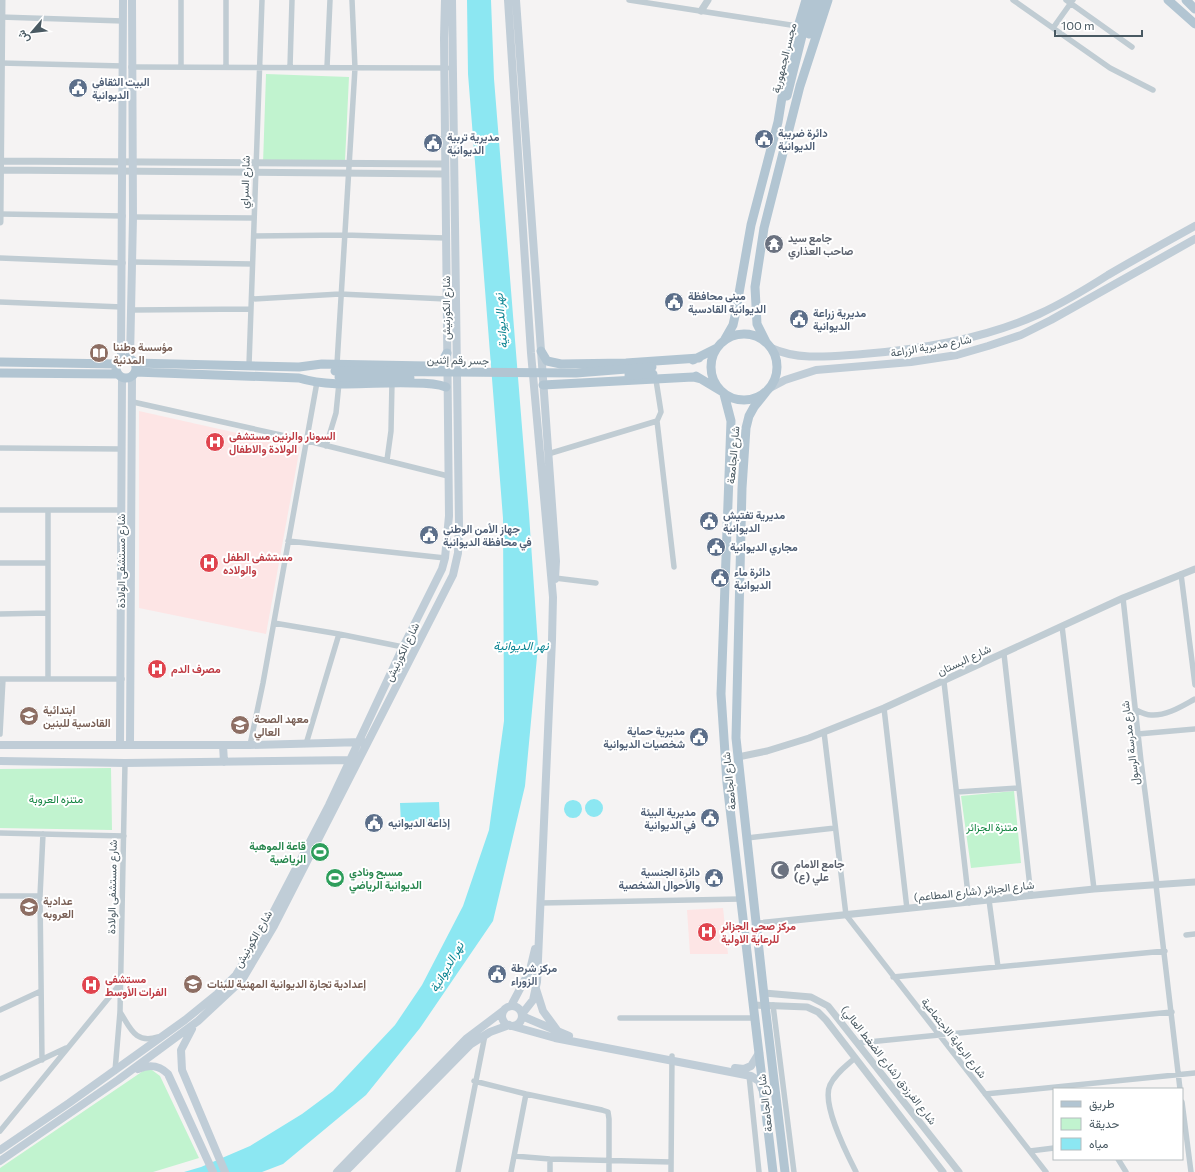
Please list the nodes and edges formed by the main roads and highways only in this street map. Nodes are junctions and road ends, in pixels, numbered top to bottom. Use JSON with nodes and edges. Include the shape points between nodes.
{"nodes":[{"id":1,"x":123,"y":0,"type":"edge"},
{"id":2,"x":132,"y":0,"type":"edge"},
{"id":3,"x":445,"y":0,"type":"edge"},
{"id":4,"x":452,"y":0,"type":"edge"},
{"id":5,"x":508,"y":0,"type":"edge"},
{"id":6,"x":516,"y":0,"type":"edge"},
{"id":7,"x":806,"y":0,"type":"edge"},
{"id":8,"x":813,"y":0,"type":"edge"},
{"id":9,"x":820,"y":0,"type":"edge"},
{"id":10,"x":828,"y":0,"type":"edge"},
{"id":11,"x":1168,"y":0,"type":"edge"},
{"id":12,"x":1186,"y":0,"type":"edge"},
{"id":13,"x":1195,"y":8,"type":"edge"},
{"id":14,"x":1195,"y":24,"type":"edge"},
{"id":15,"x":798,"y":65,"type":"junction"},
{"id":16,"x":454,"y":80,"type":"junction"},
{"id":17,"x":445,"y":81,"type":"junction"},
{"id":18,"x":793,"y":113,"type":"junction"},
{"id":19,"x":778,"y":122,"type":"junction"},
{"id":20,"x":445,"y":198,"type":"junction"},
{"id":21,"x":456,"y":199,"type":"junction"},
{"id":22,"x":1195,"y":226,"type":"edge"},
{"id":23,"x":1195,"y":239,"type":"edge"},
{"id":24,"x":1146,"y":253,"type":"junction"},
{"id":25,"x":1152,"y":263,"type":"junction"},
{"id":26,"x":725,"y":339,"type":"junction"},
{"id":27,"x":768,"y":345,"type":"junction"},
{"id":28,"x":717,"y":348,"type":"junction"},
{"id":29,"x":541,"y":351,"type":"junction"},
{"id":30,"x":447,"y":353,"type":"junction"},
{"id":31,"x":531,"y":353,"type":"junction"},
{"id":32,"x":699,"y":358,"type":"junction"},
{"id":33,"x":125,"y":361,"type":"junction"},
{"id":34,"x":0,"y":362,"type":"edge"},
{"id":35,"x":0,"y":372,"type":"edge"},
{"id":36,"x":134,"y":374,"type":"junction"},
{"id":37,"x":337,"y":374,"type":"junction"},
{"id":38,"x":654,"y":374,"type":"junction"},
{"id":39,"x":119,"y":376,"type":"junction"},
{"id":40,"x":298,"y":378,"type":"junction"},
{"id":41,"x":533,"y":385,"type":"junction"},
{"id":42,"x":543,"y":385,"type":"junction"},
{"id":43,"x":446,"y":387,"type":"junction"},
{"id":44,"x":767,"y":390,"type":"junction"},
{"id":45,"x":722,"y":392,"type":"junction"},
{"id":46,"x":448,"y":530,"type":"junction"},
{"id":47,"x":459,"y":532,"type":"junction"},
{"id":48,"x":442,"y":569,"type":"junction"},
{"id":49,"x":122,"y":573,"type":"junction"},
{"id":50,"x":132,"y":574,"type":"junction"},
{"id":51,"x":453,"y":575,"type":"junction"},
{"id":52,"x":553,"y":598,"type":"junction"},
{"id":53,"x":392,"y":670,"type":"junction"},
{"id":54,"x":404,"y":674,"type":"junction"},
{"id":55,"x":722,"y":720,"type":"junction"},
{"id":56,"x":736,"y":721,"type":"junction"},
{"id":57,"x":359,"y":742,"type":"junction"},
{"id":58,"x":370,"y":742,"type":"junction"},
{"id":59,"x":0,"y":745,"type":"edge"},
{"id":60,"x":38,"y":745,"type":"junction"},
{"id":61,"x":120,"y":745,"type":"junction"},
{"id":62,"x":130,"y":745,"type":"junction"},
{"id":63,"x":223,"y":745,"type":"junction"},
{"id":64,"x":20,"y":746,"type":"junction"},
{"id":65,"x":17,"y":760,"type":"junction"},
{"id":66,"x":38,"y":760,"type":"junction"},
{"id":67,"x":351,"y":760,"type":"junction"},
{"id":68,"x":360,"y":760,"type":"junction"},
{"id":69,"x":0,"y":761,"type":"edge"},
{"id":70,"x":224,"y":762,"type":"junction"},
{"id":71,"x":741,"y":783,"type":"junction"},
{"id":72,"x":727,"y":784,"type":"junction"},
{"id":73,"x":540,"y":929,"type":"junction"},
{"id":74,"x":536,"y":989,"type":"junction"},
{"id":75,"x":511,"y":1006,"type":"junction"},
{"id":76,"x":503,"y":1011,"type":"junction"},
{"id":77,"x":522,"y":1015,"type":"junction"},
{"id":78,"x":198,"y":1020,"type":"junction"},
{"id":79,"x":755,"y":1022,"type":"junction"},
{"id":80,"x":510,"y":1025,"type":"junction"},
{"id":81,"x":767,"y":1027,"type":"junction"},
{"id":82,"x":562,"y":1034,"type":"junction"},
{"id":83,"x":759,"y":1052,"type":"junction"},
{"id":84,"x":671,"y":1057,"type":"junction"},
{"id":85,"x":127,"y":1073,"type":"junction"},
{"id":86,"x":764,"y":1094,"type":"junction"},
{"id":87,"x":70,"y":1103,"type":"junction"},
{"id":88,"x":76,"y":1110,"type":"junction"},
{"id":89,"x":0,"y":1150,"type":"edge"},
{"id":90,"x":0,"y":1161,"type":"edge"},
{"id":91,"x":213,"y":1172,"type":"edge"},
{"id":92,"x":225,"y":1172,"type":"edge"},
{"id":93,"x":337,"y":1172,"type":"edge"},
{"id":94,"x":345,"y":1172,"type":"edge"},
{"id":95,"x":772,"y":1172,"type":"edge"},
{"id":96,"x":785,"y":1172,"type":"edge"}],
"edges":[{"from":1,"to":33,"type":"main road","via":[[122,307]]},
{"from":2,"to":33,"type":"main road","via":[[132,310]]},
{"from":3,"to":17,"type":"main road","name":"شارع الكورنيش"},
{"from":4,"to":16,"type":"main road","name":"شارع الكورنيش"},
{"from":5,"to":31,"type":"main road"},
{"from":6,"to":29,"type":"main road"},
{"from":7,"to":19,"type":"main road","via":[[785,73]]},
{"from":8,"to":15,"type":"main road","name":"مجسر الجمهورية","via":[[807,16]]},
{"from":9,"to":15,"type":"main road","name":"مجسر الجمهورية"},
{"from":10,"to":18,"type":"main road"},
{"from":11,"to":14,"type":"main road"},
{"from":12,"to":13,"type":"main road"},
{"from":15,"to":18,"type":"main road","name":"مجسر الجمهورية"},
{"from":15,"to":19,"type":"main road","name":"مجسر الجمهورية"},
{"from":16,"to":17,"type":"main road","via":[[449,76]]},
{"from":16,"to":21,"type":"main road","name":"شارع الكورنيش"},
{"from":17,"to":20,"type":"main road","name":"شارع الكورنيش"},
{"from":18,"to":27,"type":"main road","via":[[764,228],[755,287],[757,324]]},
{"from":19,"to":26,"type":"main road","via":[[751,225],[733,325]]},
{"from":20,"to":21,"type":"main road"},
{"from":20,"to":30,"type":"main road","name":"شارع الكورنيش"},
{"from":21,"to":47,"type":"main road","name":"شارع الكورنيش"},
{"from":22,"to":24,"type":"main road","name":"شارع مديرية الزراعة"},
{"from":23,"to":25,"type":"main road","name":"شارع مديرية الزراعة"},
{"from":24,"to":25,"type":"main road"},
{"from":24,"to":27,"type":"main road","name":"شارع مديرية الزراعة","via":[[1064,302],[987,333],[908,350],[849,355],[797,356]]},
{"from":25,"to":44,"type":"main road","name":"شارع مديرية الزراعة","via":[[1051,320],[1021,335],[988,346],[911,362],[816,370],[786,380]]},
{"from":26,"to":27,"type":"main road","via":[[742,333],[758,337]]},
{"from":26,"to":28,"type":"main road"},
{"from":27,"to":44,"type":"main road","via":[[776,364],[773,381]]},
{"from":28,"to":32,"type":"main road"},
{"from":28,"to":45,"type":"main road","via":[[712,368]]},
{"from":29,"to":31,"type":"main road"},
{"from":29,"to":32,"type":"main road","via":[[547,361],[561,364]]},
{"from":29,"to":42,"type":"main road"},
{"from":30,"to":37,"type":"main road","via":[[441,364],[433,366]]},
{"from":30,"to":43,"type":"main road","name":"شارع الكورنيش"},
{"from":31,"to":41,"type":"main road"},
{"from":32,"to":38,"type":"main road"},
{"from":33,"to":34,"type":"main road"},
{"from":33,"to":36,"type":"main road"},
{"from":33,"to":37,"type":"main road","via":[[299,367]]},
{"from":33,"to":39,"type":"main road","via":[[115,368]]},
{"from":35,"to":39,"type":"main road"},
{"from":36,"to":39,"type":"main road"},
{"from":36,"to":40,"type":"main road"},
{"from":36,"to":50,"type":"main road","name":"شارع مستشفى الولادة"},
{"from":37,"to":38,"type":"main road","name":"جسر رقم إثنين","bridge":true,"via":[[525,379]]},
{"from":37,"to":40,"type":"main road"},
{"from":37,"to":40,"type":"main road","via":[[318,382]]},
{"from":37,"to":43,"type":"main road"},
{"from":38,"to":42,"type":"main road"},
{"from":38,"to":45,"type":"main road","via":[[679,372],[694,375]]},
{"from":39,"to":49,"type":"main road","name":"شارع مستشفى الولادة"},
{"from":41,"to":42,"type":"main road"},
{"from":41,"to":52,"type":"main road"},
{"from":42,"to":52,"type":"main road","via":[[556,561]]},
{"from":43,"to":46,"type":"main road","name":"شارع الكورنيش"},
{"from":44,"to":45,"type":"main road","via":[[746,401],[732,398]]},
{"from":44,"to":56,"type":"main road","name":"شارع الجامعة","via":[[751,412],[746,428]]},
{"from":45,"to":55,"type":"main road","name":"شارع الجامعة","via":[[729,411],[731,427],[726,514]]},
{"from":46,"to":47,"type":"main road"},
{"from":46,"to":48,"type":"main road","name":"شارع الكورنيش"},
{"from":47,"to":51,"type":"main road","name":"شارع الكورنيش"},
{"from":48,"to":51,"type":"main road"},
{"from":48,"to":53,"type":"main road","name":"شارع الكورنيش"},
{"from":49,"to":50,"type":"main road"},
{"from":49,"to":61,"type":"main road","name":"شارع مستشفى الولادة"},
{"from":50,"to":62,"type":"main road","name":"شارع مستشفى الولادة"},
{"from":51,"to":54,"type":"main road","name":"شارع الكورنيش"},
{"from":52,"to":73,"type":"main road"},
{"from":53,"to":54,"type":"main road"},
{"from":53,"to":57,"type":"main road","name":"شارع الكورنيش"},
{"from":54,"to":58,"type":"main road","name":"شارع الكورنيش"},
{"from":55,"to":56,"type":"main road"},
{"from":55,"to":72,"type":"main road","name":"شارع الجامعة"},
{"from":56,"to":71,"type":"main road","name":"شارع الجامعة"},
{"from":57,"to":58,"type":"main road"},
{"from":57,"to":63,"type":"main road"},
{"from":57,"to":67,"type":"main road","name":"شارع الكورنيش"},
{"from":58,"to":68,"type":"main road","name":"شارع الكورنيش"},
{"from":59,"to":64,"type":"main road"},
{"from":60,"to":61,"type":"main road"},
{"from":60,"to":64,"type":"main road"},
{"from":60,"to":66,"type":"main road","via":[[32,752],[33,757]]},
{"from":61,"to":62,"type":"main road"},
{"from":62,"to":63,"type":"main road"},
{"from":63,"to":70,"type":"main road"},
{"from":64,"to":65,"type":"main road","via":[[26,753],[24,758]]},
{"from":65,"to":66,"type":"main road"},
{"from":65,"to":69,"type":"main road"},
{"from":66,"to":70,"type":"main road","via":[[125,763]]},
{"from":67,"to":68,"type":"main road"},
{"from":67,"to":70,"type":"main road"},
{"from":67,"to":87,"type":"main road","name":"شارع الكورنيش","via":[[267,925],[242,967],[217,994]]},
{"from":68,"to":78,"type":"main road","name":"شارع الكورنيش","via":[[251,967],[242,980]]},
{"from":71,"to":72,"type":"main road"},
{"from":71,"to":81,"type":"main road","name":"شارع الجامعة","via":[[764,993],[769,1005]]},
{"from":72,"to":79,"type":"main road","name":"شارع الجامعة"},
{"from":73,"to":74,"type":"main road"},
{"from":73,"to":75,"type":"main road","via":[[530,970]]},
{"from":74,"to":77,"type":"main road"},
{"from":74,"to":82,"type":"main road","via":[[546,1016]]},
{"from":75,"to":76,"type":"main road"},
{"from":75,"to":77,"type":"main road","via":[[517,1007]]},
{"from":76,"to":80,"type":"main road","via":[[502,1018]]},
{"from":76,"to":93,"type":"main road","via":[[466,1039]]},
{"from":77,"to":80,"type":"main road","via":[[520,1022]]},
{"from":77,"to":82,"type":"main road"},
{"from":78,"to":85,"type":"main road","name":"شارع الكورنيش"},
{"from":78,"to":92,"type":"main road","via":[[183,1044],[180,1064]]},
{"from":79,"to":81,"type":"main road","via":[[762,1022]]},
{"from":79,"to":83,"type":"main road","name":"شارع الجامعة"},
{"from":80,"to":84,"type":"main road","via":[[550,1037]]},
{"from":80,"to":94,"type":"main road","via":[[471,1044]]},
{"from":81,"to":96,"type":"main road","name":"شارع الجامعة"},
{"from":82,"to":84,"type":"main road"},
{"from":83,"to":84,"type":"main road","via":[[753,1064],[744,1069]]},
{"from":83,"to":86,"type":"main road","name":"شارع الجامعة"},
{"from":84,"to":86,"type":"main road","via":[[749,1075],[759,1080]]},
{"from":85,"to":88,"type":"main road","name":"شارع الكورنيش"},
{"from":85,"to":91,"type":"main road","via":[[151,1065],[163,1069],[171,1079]]},
{"from":86,"to":95,"type":"main road","name":"شارع الجامعة"},
{"from":87,"to":88,"type":"main road"},
{"from":87,"to":89,"type":"main road","name":"شارع الكورنيش"},
{"from":88,"to":90,"type":"main road","name":"شارع الكورنيش"}]}
